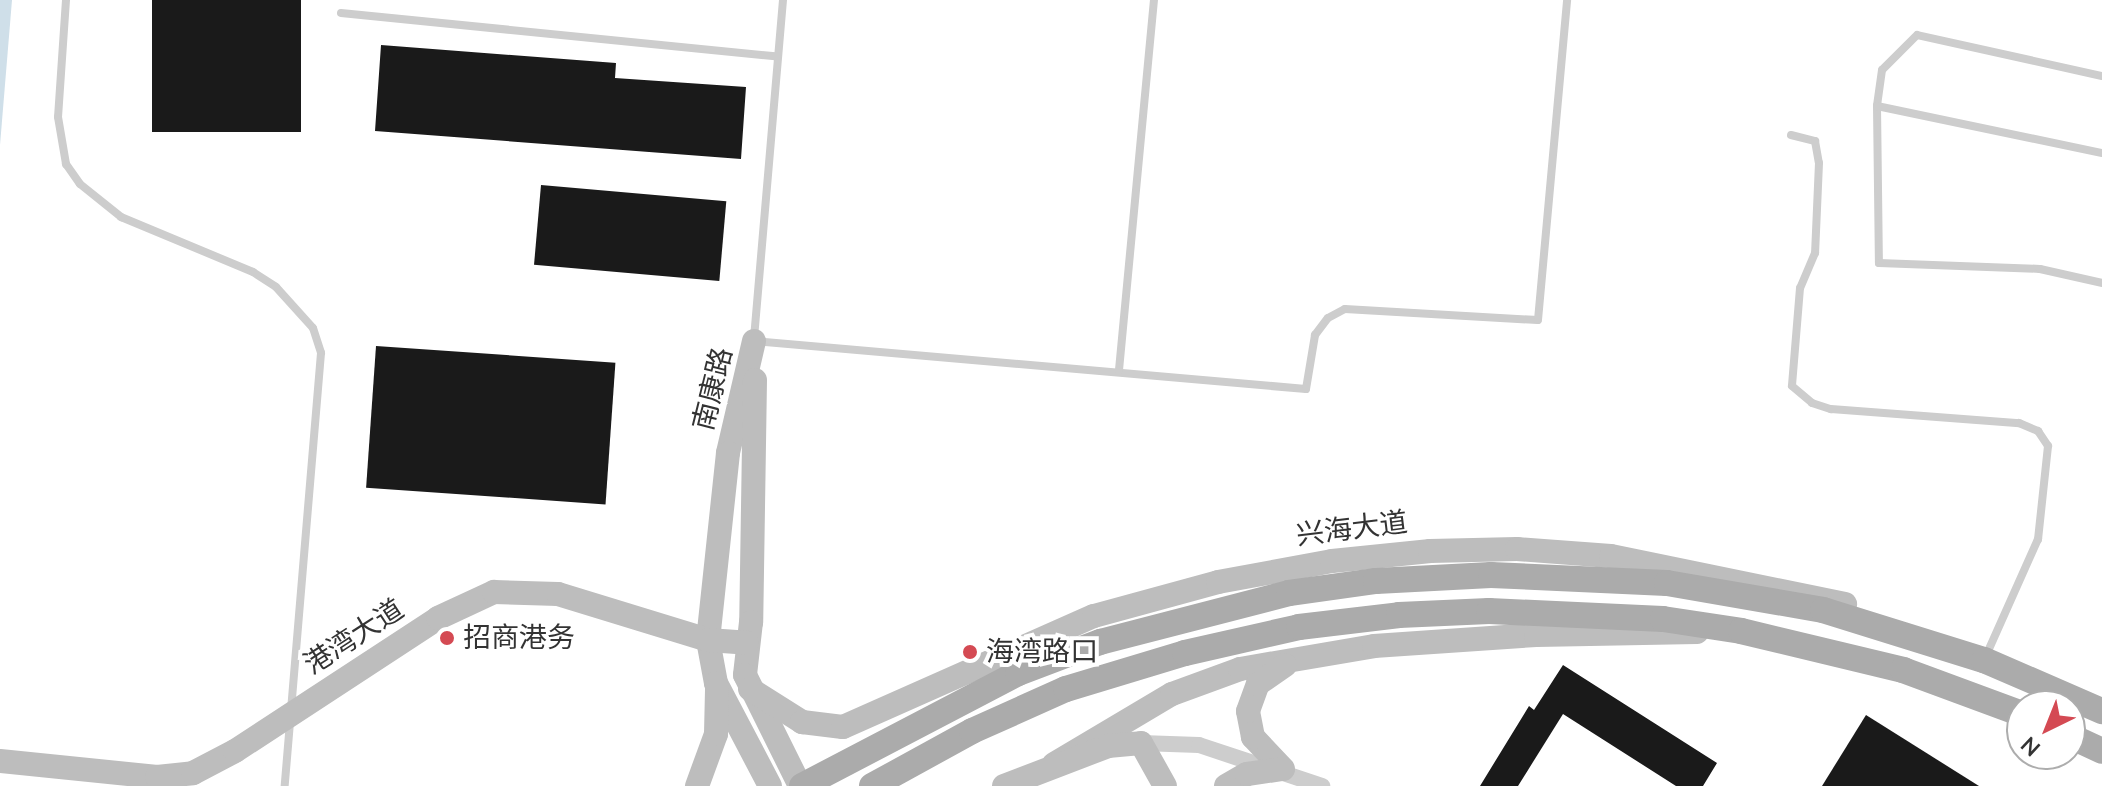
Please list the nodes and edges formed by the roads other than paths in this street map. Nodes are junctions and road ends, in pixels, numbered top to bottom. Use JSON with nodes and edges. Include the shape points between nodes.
{"nodes":[{"id":1,"x":66,"y":0,"type":"edge"},
{"id":2,"x":783,"y":0,"type":"edge"},
{"id":3,"x":1154,"y":0,"type":"edge"},
{"id":4,"x":1567,"y":0,"type":"edge"},
{"id":5,"x":341,"y":13,"type":"dead end"},
{"id":6,"x":778,"y":57,"type":"junction"},
{"id":7,"x":2102,"y":76,"type":"edge"},
{"id":8,"x":1877,"y":106,"type":"junction"},
{"id":9,"x":1791,"y":135,"type":"dead end"},
{"id":10,"x":2102,"y":153,"type":"edge"},
{"id":11,"x":2102,"y":283,"type":"edge"},
{"id":12,"x":754,"y":341,"type":"junction"},
{"id":13,"x":1119,"y":370,"type":"junction"},
{"id":14,"x":1741,"y":631,"type":"junction"},
{"id":15,"x":708,"y":640,"type":"junction"},
{"id":16,"x":747,"y":643,"type":"junction"},
{"id":17,"x":1295,"y":659,"type":"junction"},
{"id":18,"x":1984,"y":660,"type":"junction"},
{"id":19,"x":716,"y":683,"type":"junction"},
{"id":20,"x":750,"y":689,"type":"junction"},
{"id":21,"x":2006,"y":708,"type":"edge"},
{"id":22,"x":2102,"y":711,"type":"edge"},
{"id":23,"x":289,"y":715,"type":"junction"},
{"id":24,"x":1141,"y":743,"type":"junction"},
{"id":25,"x":0,"y":761,"type":"edge"},
{"id":26,"x":1054,"y":764,"type":"junction"},
{"id":27,"x":1283,"y":769,"type":"junction"},
{"id":28,"x":285,"y":786,"type":"edge"},
{"id":29,"x":697,"y":786,"type":"edge"},
{"id":30,"x":770,"y":786,"type":"edge"},
{"id":31,"x":801,"y":786,"type":"edge"},
{"id":32,"x":872,"y":786,"type":"edge"},
{"id":33,"x":1004,"y":786,"type":"edge"},
{"id":34,"x":1031,"y":786,"type":"edge"},
{"id":35,"x":1165,"y":786,"type":"edge"},
{"id":36,"x":1226,"y":786,"type":"edge"},
{"id":37,"x":1322,"y":786,"type":"edge"}],
"edges":[{"from":1,"to":23,"type":"lane","via":[[58,117],[66,164],[80,184],[121,217],[253,272],[296,306],[317,340],[321,385]]},
{"from":2,"to":6,"type":"lane"},
{"from":3,"to":13,"type":"lane"},
{"from":4,"to":13,"type":"lane","via":[[1538,320],[1345,309],[1328,318],[1315,335],[1306,389]]},
{"from":5,"to":6,"type":"lane"},
{"from":6,"to":12,"type":"lane"},
{"from":7,"to":8,"type":"lane","via":[[1917,35],[1882,70]]},
{"from":8,"to":10,"type":"lane"},
{"from":8,"to":11,"type":"lane","via":[[1879,263],[2040,269]]},
{"from":9,"to":18,"type":"lane","via":[[1815,141],[1819,163],[1815,253],[1800,288],[1792,386],[1812,403],[1831,409],[2019,423],[2038,431],[2048,446],[2038,539]]},
{"from":12,"to":13,"type":"lane"},
{"from":12,"to":15,"type":"street","name":"南康路","via":[[728,453]]},
{"from":12,"to":16,"type":"street","name":"南康路","via":[[756,451]]},
{"from":14,"to":17,"type":"street","via":[[1536,635],[1374,646]]},
{"from":14,"to":21,"type":"main road","via":[[1903,670]]},
{"from":14,"to":32,"type":"main road","via":[[1663,619],[1489,611],[1299,627],[1185,653],[1066,689],[972,731]]},
{"from":15,"to":16,"type":"street","name":"港湾大道"},
{"from":15,"to":19,"type":"street","name":"南康路"},
{"from":15,"to":23,"type":"street","name":"港湾大道","via":[[558,594],[494,592],[438,618]]},
{"from":16,"to":20,"type":"street","name":"南康路","via":[[745,675]]},
{"from":17,"to":26,"type":"street","via":[[1202,681]]},
{"from":17,"to":27,"type":"street","via":[[1258,684],[1248,711],[1253,737]]},
{"from":18,"to":20,"type":"street","name":"兴海大道","via":[[1840,602],[1789,588],[1611,556],[1488,550],[1332,561],[1218,582],[1121,608],[953,674],[843,727],[802,722]]},
{"from":18,"to":22,"type":"main road","name":"兴海大道"},
{"from":18,"to":31,"type":"main road","name":"兴海大道","via":[[1914,635],[1791,604],[1667,583],[1491,575],[1376,581],[1289,593],[1100,642],[1018,673]]},
{"from":19,"to":29,"type":"street","via":[[716,734]]},
{"from":19,"to":30,"type":"street","name":"南康路"},
{"from":20,"to":31,"type":"street","name":"南康路"},
{"from":23,"to":25,"type":"street","name":"港湾大道","via":[[211,765],[176,776]]},
{"from":23,"to":28,"type":"lane"},
{"from":24,"to":26,"type":"street","via":[[1108,746]]},
{"from":24,"to":27,"type":"street","via":[[1199,745]]},
{"from":24,"to":35,"type":"street"},
{"from":26,"to":33,"type":"street"},
{"from":27,"to":36,"type":"street","via":[[1247,774]]},
{"from":27,"to":37,"type":"street"},
{"from":34,"to":35,"type":"street","via":[[1106,758],[1143,766]]}]}
